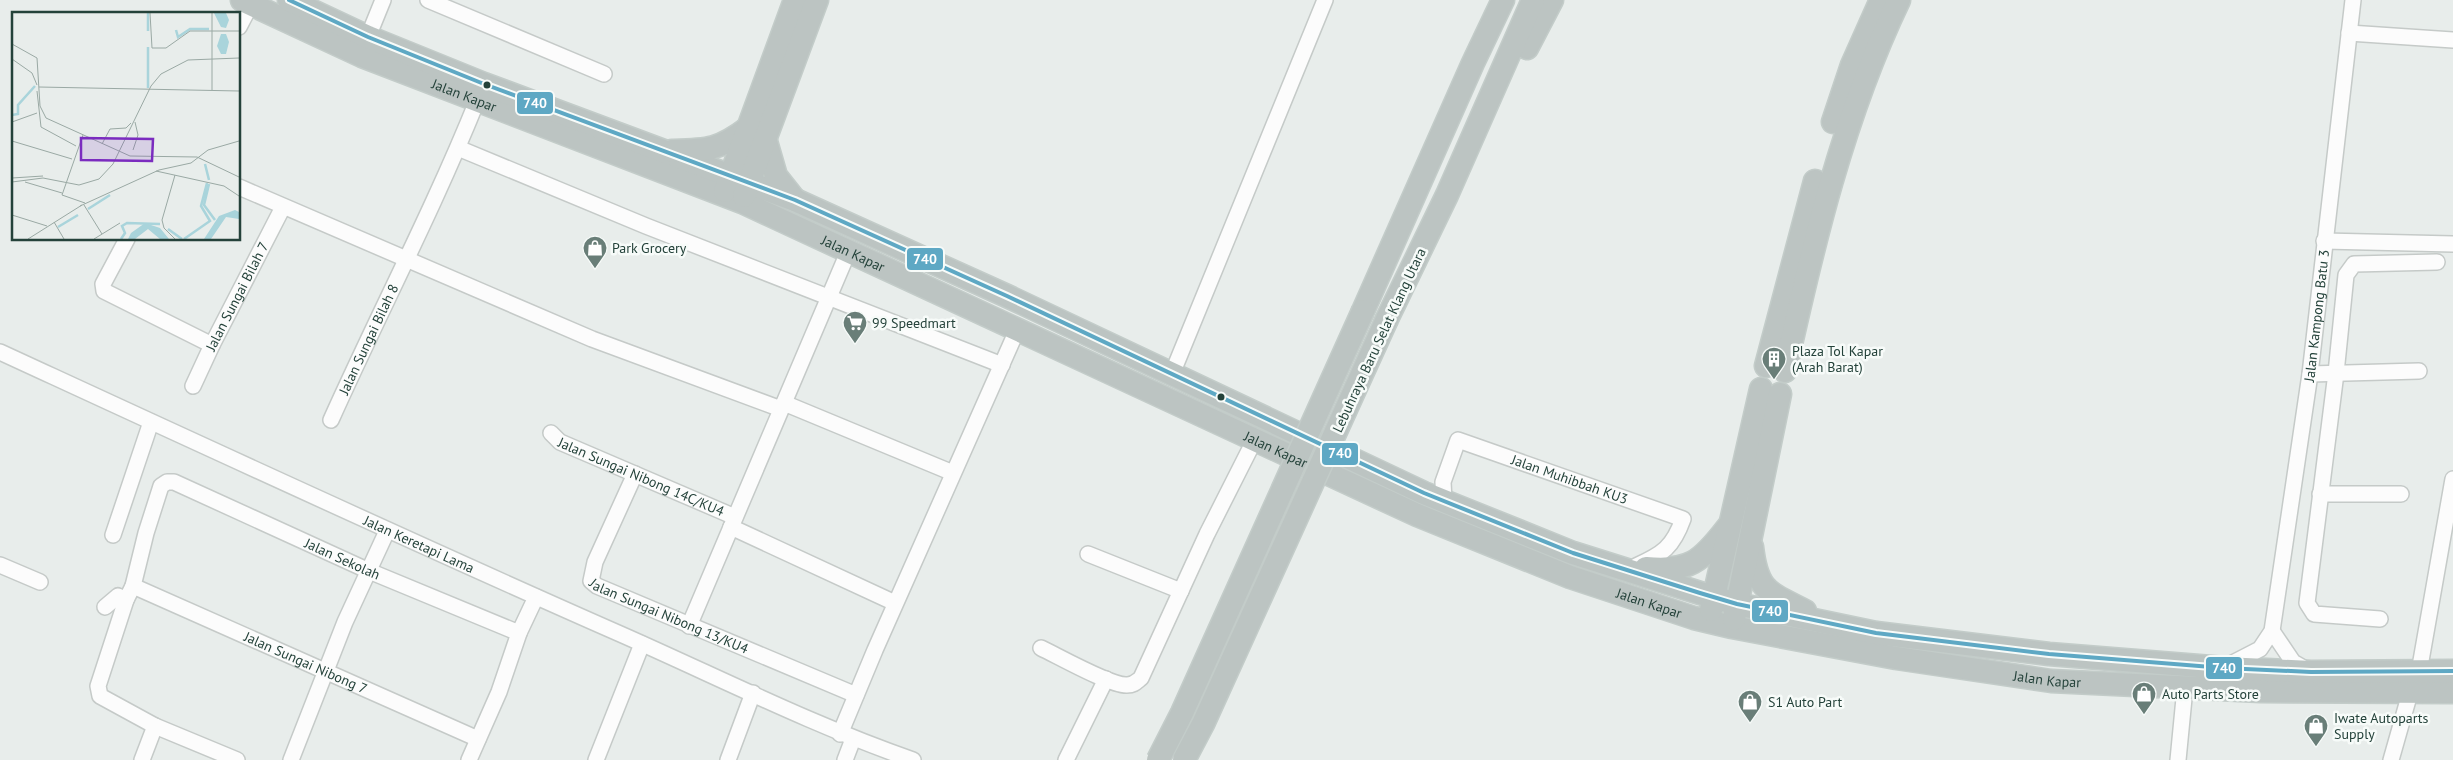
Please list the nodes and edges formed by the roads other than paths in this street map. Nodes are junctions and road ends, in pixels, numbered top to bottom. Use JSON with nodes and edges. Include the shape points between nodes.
{"nodes":[{"id":1,"x":289,"y":0,"type":"edge"},
{"id":2,"x":383,"y":0,"type":"edge"},
{"id":3,"x":428,"y":0,"type":"edge"},
{"id":4,"x":795,"y":0,"type":"edge"},
{"id":5,"x":817,"y":0,"type":"edge"},
{"id":6,"x":1324,"y":0,"type":"edge"},
{"id":7,"x":1490,"y":0,"type":"edge"},
{"id":8,"x":1503,"y":0,"type":"edge"},
{"id":9,"x":1533,"y":0,"type":"edge"},
{"id":10,"x":1552,"y":0,"type":"edge"},
{"id":11,"x":1881,"y":0,"type":"edge"},
{"id":12,"x":1899,"y":0,"type":"edge"},
{"id":13,"x":2353,"y":0,"type":"edge"},
{"id":14,"x":246,"y":2,"type":"edge"},
{"id":15,"x":240,"y":23,"type":"edge"},
{"id":16,"x":2350,"y":33,"type":"junction"},
{"id":17,"x":368,"y":37,"type":"junction"},
{"id":18,"x":2453,"y":40,"type":"edge"},
{"id":19,"x":1473,"y":63,"type":"junction"},
{"id":20,"x":604,"y":74,"type":"dead end"},
{"id":21,"x":477,"y":101,"type":"junction"},
{"id":22,"x":756,"y":133,"type":"junction"},
{"id":23,"x":458,"y":148,"type":"junction"},
{"id":24,"x":661,"y":151,"type":"junction"},
{"id":25,"x":240,"y":187,"type":"edge"},
{"id":26,"x":736,"y":189,"type":"junction"},
{"id":27,"x":1447,"y":195,"type":"junction"},
{"id":28,"x":795,"y":200,"type":"junction"},
{"id":29,"x":283,"y":207,"type":"junction"},
{"id":30,"x":125,"y":240,"type":"edge"},
{"id":31,"x":2324,"y":241,"type":"junction"},
{"id":32,"x":2453,"y":244,"type":"edge"},
{"id":33,"x":849,"y":250,"type":"junction"},
{"id":34,"x":407,"y":258,"type":"junction"},
{"id":35,"x":2436,"y":262,"type":"dead end"},
{"id":36,"x":828,"y":299,"type":"junction"},
{"id":37,"x":1018,"y":328,"type":"junction"},
{"id":38,"x":212,"y":345,"type":"junction"},
{"id":39,"x":0,"y":352,"type":"edge"},
{"id":40,"x":1002,"y":365,"type":"junction"},
{"id":41,"x":2419,"y":371,"type":"dead end"},
{"id":42,"x":2336,"y":373,"type":"junction"},
{"id":43,"x":1172,"y":374,"type":"junction"},
{"id":44,"x":2310,"y":374,"type":"junction"},
{"id":45,"x":193,"y":386,"type":"dead end"},
{"id":46,"x":1770,"y":392,"type":"dead end"},
{"id":47,"x":783,"y":406,"type":"junction"},
{"id":48,"x":331,"y":420,"type":"dead end"},
{"id":49,"x":152,"y":422,"type":"junction"},
{"id":50,"x":551,"y":433,"type":"dead end"},
{"id":51,"x":1255,"y":439,"type":"junction"},
{"id":52,"x":953,"y":473,"type":"junction"},
{"id":53,"x":635,"y":474,"type":"junction"},
{"id":54,"x":2453,"y":479,"type":"edge"},
{"id":55,"x":2320,"y":494,"type":"junction"},
{"id":56,"x":2401,"y":494,"type":"dead end"},
{"id":57,"x":1444,"y":501,"type":"junction"},
{"id":58,"x":733,"y":522,"type":"junction"},
{"id":59,"x":1741,"y":526,"type":"junction"},
{"id":60,"x":387,"y":531,"type":"junction"},
{"id":61,"x":113,"y":534,"type":"dead end"},
{"id":62,"x":1088,"y":554,"type":"dead end"},
{"id":63,"x":0,"y":565,"type":"edge"},
{"id":64,"x":1610,"y":565,"type":"junction"},
{"id":65,"x":1633,"y":567,"type":"junction"},
{"id":66,"x":369,"y":571,"type":"junction"},
{"id":67,"x":40,"y":582,"type":"dead end"},
{"id":68,"x":134,"y":586,"type":"junction"},
{"id":69,"x":1182,"y":591,"type":"junction"},
{"id":70,"x":536,"y":597,"type":"junction"},
{"id":71,"x":1713,"y":597,"type":"junction"},
{"id":72,"x":126,"y":600,"type":"junction"},
{"id":73,"x":896,"y":603,"type":"junction"},
{"id":74,"x":1737,"y":604,"type":"junction"},
{"id":75,"x":105,"y":607,"type":"dead end"},
{"id":76,"x":2380,"y":618,"type":"dead end"},
{"id":77,"x":1709,"y":621,"type":"junction"},
{"id":78,"x":1834,"y":625,"type":"junction"},
{"id":79,"x":689,"y":626,"type":"junction"},
{"id":80,"x":1732,"y":628,"type":"junction"},
{"id":81,"x":2272,"y":631,"type":"junction"},
{"id":82,"x":520,"y":633,"type":"junction"},
{"id":83,"x":642,"y":644,"type":"junction"},
{"id":84,"x":1041,"y":648,"type":"dead end"},
{"id":85,"x":2224,"y":668,"type":"junction"},
{"id":86,"x":325,"y":672,"type":"junction"},
{"id":87,"x":2311,"y":672,"type":"junction"},
{"id":88,"x":2419,"y":672,"type":"junction"},
{"id":89,"x":2453,"y":672,"type":"edge"},
{"id":90,"x":1106,"y":679,"type":"junction"},
{"id":91,"x":2185,"y":688,"type":"junction"},
{"id":92,"x":2453,"y":692,"type":"edge"},
{"id":93,"x":753,"y":693,"type":"junction"},
{"id":94,"x":2410,"y":693,"type":"junction"},
{"id":95,"x":856,"y":695,"type":"junction"},
{"id":96,"x":156,"y":726,"type":"junction"},
{"id":97,"x":846,"y":737,"type":"junction"},
{"id":98,"x":478,"y":739,"type":"junction"},
{"id":99,"x":142,"y":760,"type":"edge"},
{"id":100,"x":237,"y":760,"type":"edge"},
{"id":101,"x":291,"y":760,"type":"edge"},
{"id":102,"x":469,"y":760,"type":"edge"},
{"id":103,"x":596,"y":760,"type":"edge"},
{"id":104,"x":728,"y":760,"type":"edge"},
{"id":105,"x":844,"y":760,"type":"edge"},
{"id":106,"x":913,"y":760,"type":"edge"},
{"id":107,"x":1066,"y":760,"type":"edge"},
{"id":108,"x":1158,"y":760,"type":"edge"},
{"id":109,"x":1184,"y":760,"type":"edge"},
{"id":110,"x":2178,"y":760,"type":"edge"},
{"id":111,"x":2390,"y":760,"type":"edge"}],
"edges":[{"from":1,"to":17,"type":"highway","name":"Jalan Kapar"},
{"from":2,"to":17,"type":"street"},
{"from":3,"to":20,"type":"street"},
{"from":4,"to":22,"type":"highway"},
{"from":5,"to":22,"type":"highway"},
{"from":6,"to":43,"type":"street"},
{"from":7,"to":19,"type":"highway"},
{"from":8,"to":19,"type":"highway","name":"Lebuhraya Baru Selat Klang Utara"},
{"from":9,"to":27,"type":"highway","name":"Lebuhraya Baru Selat Klang Utara"},
{"from":10,"to":27,"type":"highway"},
{"from":11,"to":12,"type":"highway","via":[[1852,65],[1798,239],[1775,368],[1843,141],[1885,28]]},
{"from":13,"to":16,"type":"street","name":"Jalan Kampong Batu 3"},
{"from":14,"to":15,"type":"street"},
{"from":14,"to":21,"type":"highway","name":"Jalan Kapar","via":[[362,56]]},
{"from":16,"to":18,"type":"street"},
{"from":16,"to":31,"type":"street","name":"Jalan Kampong Batu 3"},
{"from":17,"to":24,"type":"highway","name":"Jalan Kapar"},
{"from":19,"to":108,"type":"highway","name":"Lebuhraya Baru Selat Klang Utara","bridge":true,"via":[[1182,713]]},
{"from":21,"to":23,"type":"street","name":"Jalan Sungai Bilah 8"},
{"from":21,"to":26,"type":"highway","name":"Jalan Kapar"},
{"from":22,"to":24,"type":"highway","via":[[712,148]]},
{"from":22,"to":26,"type":"highway"},
{"from":22,"to":28,"type":"highway","via":[[776,176]]},
{"from":23,"to":34,"type":"street","name":"Jalan Sungai Bilah 8"},
{"from":23,"to":36,"type":"street"},
{"from":24,"to":26,"type":"highway","name":"Jalan Kapar"},
{"from":25,"to":29,"type":"street"},
{"from":26,"to":28,"type":"highway","name":"Jalan Kapar"},
{"from":26,"to":33,"type":"highway","name":"Jalan Kapar"},
{"from":27,"to":109,"type":"highway","name":"Lebuhraya Baru Selat Klang Utara","bridge":true},
{"from":28,"to":43,"type":"highway","name":"Jalan Kapar"},
{"from":29,"to":34,"type":"street"},
{"from":29,"to":38,"type":"street","name":"Jalan Sungai Bilah 7"},
{"from":30,"to":38,"type":"street","via":[[103,284],[104,291]]},
{"from":31,"to":32,"type":"street"},
{"from":31,"to":44,"type":"street","name":"Jalan Kampong Batu 3"},
{"from":33,"to":36,"type":"street"},
{"from":33,"to":37,"type":"highway","name":"Jalan Kapar"},
{"from":34,"to":47,"type":"street","via":[[592,339]]},
{"from":34,"to":48,"type":"street","name":"Jalan Sungai Bilah 8"},
{"from":35,"to":42,"type":"street","via":[[2354,264],[2349,268],[2340,314]]},
{"from":36,"to":40,"type":"street"},
{"from":36,"to":47,"type":"street"},
{"from":37,"to":40,"type":"street"},
{"from":37,"to":51,"type":"highway","name":"Jalan Kapar"},
{"from":38,"to":45,"type":"street","name":"Jalan Sungai Bilah 7"},
{"from":39,"to":49,"type":"street","name":"Jalan Keretapi Lama"},
{"from":40,"to":52,"type":"street"},
{"from":41,"to":42,"type":"street"},
{"from":42,"to":44,"type":"street"},
{"from":42,"to":55,"type":"street"},
{"from":43,"to":57,"type":"highway","name":"Jalan Kapar"},
{"from":44,"to":81,"type":"street","name":"Jalan Kampong Batu 3"},
{"from":46,"to":59,"type":"highway"},
{"from":47,"to":52,"type":"street"},
{"from":47,"to":58,"type":"street"},
{"from":49,"to":60,"type":"street","name":"Jalan Keretapi Lama"},
{"from":49,"to":61,"type":"street"},
{"from":50,"to":53,"type":"street","name":"Jalan Sungai Nibong 14C/KU4","via":[[560,442]]},
{"from":51,"to":69,"type":"street"},
{"from":51,"to":77,"type":"highway","name":"Jalan Kapar","via":[[1417,515],[1562,574]]},
{"from":52,"to":73,"type":"street"},
{"from":53,"to":58,"type":"street","name":"Jalan Sungai Nibong 14C/KU4"},
{"from":53,"to":79,"type":"street","name":"Jalan Sungai Nibong 13/KU4","via":[[595,562],[591,581]]},
{"from":54,"to":88,"type":"street"},
{"from":55,"to":56,"type":"street"},
{"from":55,"to":76,"type":"street","via":[[2307,603],[2314,614]]},
{"from":57,"to":64,"type":"highway","name":"Jalan Kapar"},
{"from":57,"to":65,"type":"street","name":"Jalan Muhibbah KU3","via":[[1443,482],[1458,440],[1683,519],[1676,538],[1663,551]]},
{"from":58,"to":73,"type":"street","name":"Jalan Sungai Nibong 14C/KU4"},
{"from":58,"to":79,"type":"street"},
{"from":59,"to":65,"type":"highway","via":[[1693,563],[1670,570]]},
{"from":59,"to":71,"type":"highway"},
{"from":59,"to":74,"type":"highway"},
{"from":59,"to":78,"type":"highway","via":[[1754,571],[1762,586]]},
{"from":60,"to":66,"type":"street"},
{"from":60,"to":70,"type":"street","name":"Jalan Keretapi Lama"},
{"from":62,"to":69,"type":"street"},
{"from":63,"to":67,"type":"street"},
{"from":64,"to":65,"type":"highway"},
{"from":64,"to":71,"type":"highway","name":"Jalan Kapar"},
{"from":66,"to":68,"type":"street","name":"Jalan Sekolah","via":[[174,482],[167,482],[161,486],[146,533]]},
{"from":66,"to":82,"type":"street","name":"Jalan Sekolah"},
{"from":66,"to":86,"type":"street"},
{"from":68,"to":72,"type":"street"},
{"from":68,"to":86,"type":"street","name":"Jalan Sungai Nibong 7"},
{"from":69,"to":90,"type":"street","via":[[1141,678],[1125,686]]},
{"from":70,"to":82,"type":"street"},
{"from":70,"to":83,"type":"street","name":"Jalan Keretapi Lama"},
{"from":71,"to":74,"type":"highway","name":"Jalan Kapar"},
{"from":71,"to":77,"type":"highway"},
{"from":72,"to":75,"type":"street","via":[[118,596]]},
{"from":72,"to":96,"type":"street","via":[[98,686],[100,696]]},
{"from":73,"to":95,"type":"street"},
{"from":74,"to":78,"type":"highway","name":"Jalan Kapar"},
{"from":74,"to":80,"type":"highway"},
{"from":77,"to":80,"type":"highway","name":"Jalan Kapar"},
{"from":78,"to":85,"type":"highway","name":"Jalan Kapar","via":[[2049,654]]},
{"from":79,"to":95,"type":"street","name":"Jalan Sungai Nibong 13/KU4"},
{"from":80,"to":91,"type":"highway","name":"Jalan Kapar","via":[[1982,672],[2051,680]]},
{"from":81,"to":85,"type":"street","via":[[2260,649]]},
{"from":81,"to":87,"type":"street","via":[[2293,662]]},
{"from":82,"to":98,"type":"street"},
{"from":83,"to":93,"type":"street","name":"Jalan Keretapi Lama"},
{"from":83,"to":103,"type":"street"},
{"from":84,"to":90,"type":"street"},
{"from":85,"to":87,"type":"highway","name":"Jalan Kapar"},
{"from":86,"to":98,"type":"street","name":"Jalan Sungai Nibong 7"},
{"from":86,"to":101,"type":"street"},
{"from":87,"to":88,"type":"highway","name":"Jalan Kapar"},
{"from":88,"to":89,"type":"highway","name":"Jalan Kapar"},
{"from":90,"to":107,"type":"street"},
{"from":91,"to":94,"type":"highway","name":"Jalan Kapar"},
{"from":91,"to":110,"type":"street"},
{"from":92,"to":94,"type":"highway","name":"Jalan Kapar"},
{"from":93,"to":97,"type":"street","name":"Jalan Keretapi Lama"},
{"from":93,"to":104,"type":"street"},
{"from":94,"to":111,"type":"street"},
{"from":95,"to":97,"type":"street"},
{"from":96,"to":99,"type":"street"},
{"from":96,"to":100,"type":"street"},
{"from":97,"to":105,"type":"street"},
{"from":97,"to":106,"type":"street","name":"Jalan Keretapi Lama"},
{"from":98,"to":102,"type":"street"}]}
